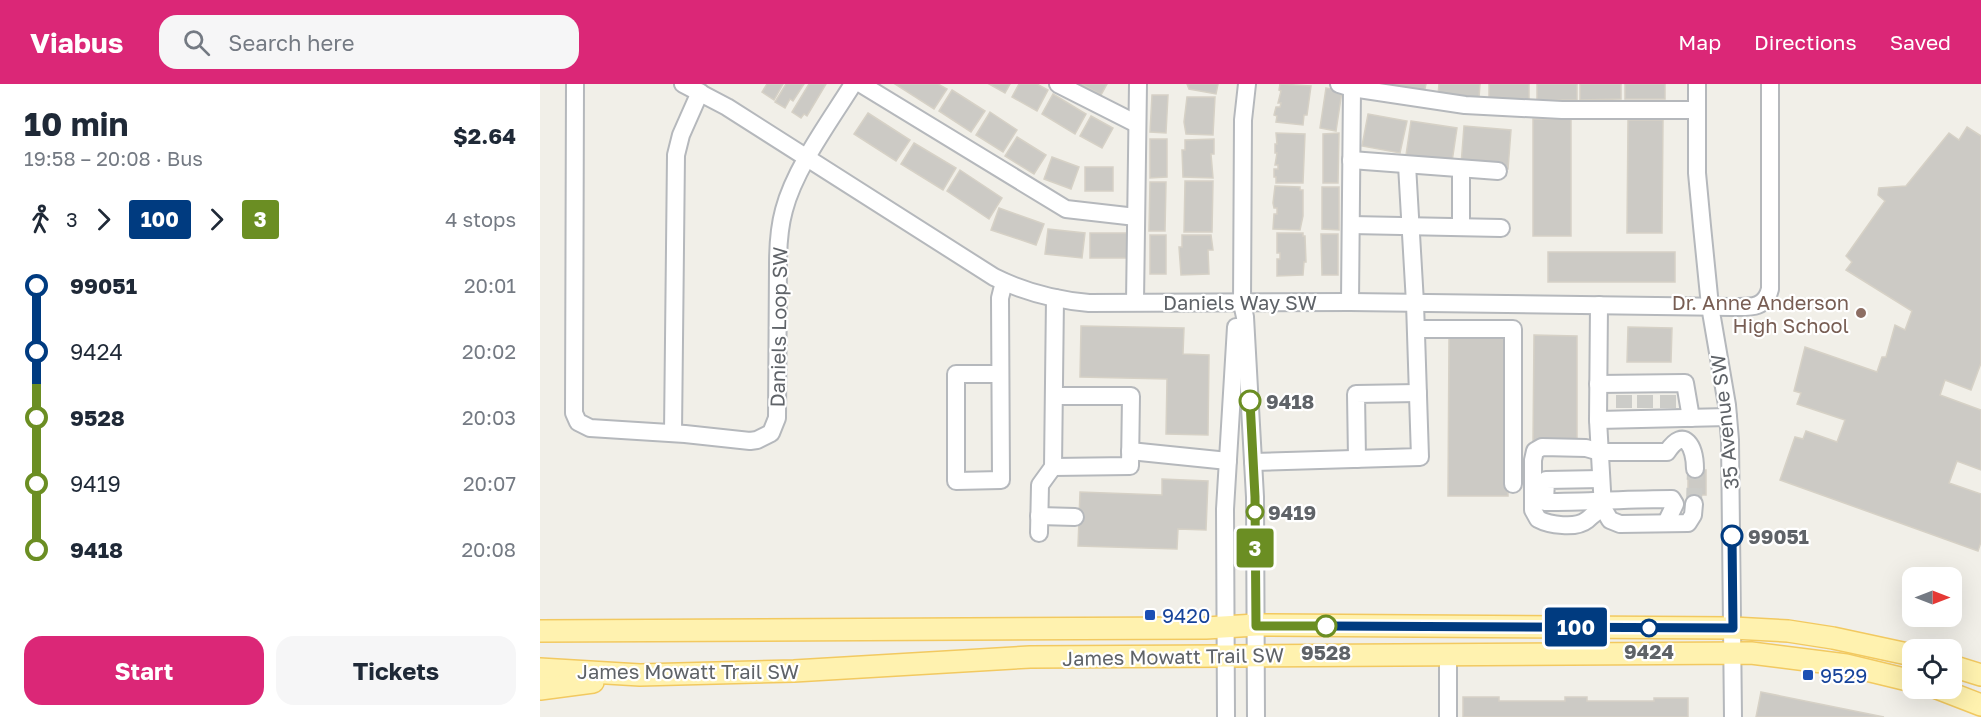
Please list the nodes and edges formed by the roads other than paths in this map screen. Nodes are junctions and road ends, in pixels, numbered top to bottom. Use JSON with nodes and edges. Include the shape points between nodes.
{"nodes":[{"id":1,"x":575,"y":84,"type":"edge"},
{"id":2,"x":683,"y":84,"type":"edge"},
{"id":3,"x":853,"y":84,"type":"edge"},
{"id":4,"x":861,"y":84,"type":"edge"},
{"id":5,"x":1058,"y":84,"type":"edge"},
{"id":6,"x":1137,"y":84,"type":"edge"},
{"id":7,"x":1247,"y":84,"type":"edge"},
{"id":8,"x":1697,"y":84,"type":"edge"},
{"id":9,"x":1770,"y":84,"type":"edge"},
{"id":10,"x":1345,"y":86,"type":"edge"},
{"id":11,"x":700,"y":92,"type":"junction"},
{"id":12,"x":1697,"y":110,"type":"junction"},
{"id":13,"x":1137,"y":124,"type":"junction"},
{"id":14,"x":807,"y":159,"type":"junction"},
{"id":15,"x":1351,"y":160,"type":"junction"},
{"id":16,"x":1407,"y":165,"type":"junction"},
{"id":17,"x":1461,"y":170,"type":"junction"},
{"id":18,"x":1498,"y":171,"type":"dead end"},
{"id":19,"x":1136,"y":217,"type":"junction"},
{"id":20,"x":1351,"y":225,"type":"junction"},
{"id":21,"x":1410,"y":226,"type":"junction"},
{"id":22,"x":1461,"y":227,"type":"junction"},
{"id":23,"x":1501,"y":228,"type":"dead end"},
{"id":24,"x":1004,"y":282,"type":"junction"},
{"id":25,"x":1056,"y":298,"type":"junction"},
{"id":26,"x":1136,"y":302,"type":"junction"},
{"id":27,"x":1350,"y":302,"type":"junction"},
{"id":28,"x":1242,"y":303,"type":"junction"},
{"id":29,"x":1415,"y":303,"type":"junction"},
{"id":30,"x":1599,"y":305,"type":"junction"},
{"id":31,"x":1710,"y":306,"type":"junction"},
{"id":32,"x":1416,"y":329,"type":"junction"},
{"id":33,"x":1000,"y":374,"type":"junction"},
{"id":34,"x":1598,"y":384,"type":"junction"},
{"id":35,"x":1418,"y":393,"type":"junction"},
{"id":36,"x":1054,"y":396,"type":"junction"},
{"id":37,"x":1668,"y":401,"type":"junction"},
{"id":38,"x":1624,"y":402,"type":"junction"},
{"id":39,"x":1645,"y":402,"type":"junction"},
{"id":40,"x":1728,"y":417,"type":"junction"},
{"id":41,"x":1691,"y":418,"type":"junction"},
{"id":42,"x":1598,"y":420,"type":"junction"},
{"id":43,"x":673,"y":433,"type":"junction"},
{"id":44,"x":1130,"y":451,"type":"junction"},
{"id":45,"x":1600,"y":452,"type":"junction"},
{"id":46,"x":1357,"y":459,"type":"junction"},
{"id":47,"x":1228,"y":461,"type":"junction"},
{"id":48,"x":1253,"y":462,"type":"junction"},
{"id":49,"x":1053,"y":467,"type":"junction"},
{"id":50,"x":1695,"y":469,"type":"tunnel mouth"},
{"id":51,"x":1601,"y":479,"type":"junction"},
{"id":52,"x":1513,"y":484,"type":"dead end"},
{"id":53,"x":1694,"y":504,"type":"tunnel mouth"},
{"id":54,"x":1603,"y":505,"type":"junction"},
{"id":55,"x":1075,"y":517,"type":"dead end"},
{"id":56,"x":1666,"y":524,"type":"junction"},
{"id":57,"x":1226,"y":626,"type":"junction"},
{"id":58,"x":1256,"y":626,"type":"junction"},
{"id":59,"x":1733,"y":628,"type":"junction"},
{"id":60,"x":646,"y":630,"type":"junction"},
{"id":61,"x":540,"y":631,"type":"edge"},
{"id":62,"x":540,"y":643,"type":"edge"},
{"id":63,"x":1733,"y":653,"type":"junction"},
{"id":64,"x":1902,"y":653,"type":"edge"},
{"id":65,"x":1448,"y":654,"type":"junction"},
{"id":66,"x":1225,"y":655,"type":"junction"},
{"id":67,"x":1256,"y":655,"type":"junction"},
{"id":68,"x":540,"y":669,"type":"edge"},
{"id":69,"x":1962,"y":669,"type":"edge"},
{"id":70,"x":640,"y":675,"type":"junction"},
{"id":71,"x":1981,"y":675,"type":"edge"},
{"id":72,"x":1902,"y":679,"type":"edge"},
{"id":73,"x":540,"y":689,"type":"edge"},
{"id":74,"x":1962,"y":698,"type":"edge"},
{"id":75,"x":1981,"y":705,"type":"edge"},
{"id":76,"x":1226,"y":717,"type":"edge"},
{"id":77,"x":1256,"y":717,"type":"edge"},
{"id":78,"x":1448,"y":717,"type":"edge"},
{"id":79,"x":1733,"y":717,"type":"edge"}],
"edges":[{"from":1,"to":43,"type":"street","name":"Daniels Loop SW","via":[[574,413],[578,422],[590,428]]},
{"from":2,"to":11,"type":"street"},
{"from":3,"to":14,"type":"street","name":"Daniels Loop SW"},
{"from":4,"to":19,"type":"street","via":[[1066,209]]},
{"from":5,"to":13,"type":"street"},
{"from":6,"to":13,"type":"street"},
{"from":7,"to":28,"type":"street"},
{"from":8,"to":12,"type":"street","name":"35 Avenue SW"},
{"from":9,"to":31,"type":"street","name":"Daniels Way SW","via":[[1768,297],[1755,307]]},
{"from":10,"to":12,"type":"street","via":[[1465,105]]},
{"from":10,"to":15,"type":"street"},
{"from":11,"to":14,"type":"street"},
{"from":11,"to":43,"type":"street","via":[[676,155]]},
{"from":12,"to":31,"type":"street","name":"35 Avenue SW","via":[[1697,173]]},
{"from":13,"to":19,"type":"street"},
{"from":14,"to":24,"type":"street","name":"Daniels Way SW"},
{"from":14,"to":43,"type":"street","name":"Daniels Loop SW","via":[[784,210],[778,245],[775,425],[764,438],[750,441]]},
{"from":15,"to":16,"type":"street"},
{"from":15,"to":20,"type":"street"},
{"from":16,"to":17,"type":"street"},
{"from":16,"to":21,"type":"street"},
{"from":17,"to":18,"type":"street"},
{"from":17,"to":22,"type":"street"},
{"from":19,"to":26,"type":"street"},
{"from":20,"to":21,"type":"street"},
{"from":20,"to":27,"type":"street"},
{"from":21,"to":22,"type":"street"},
{"from":21,"to":29,"type":"street"},
{"from":22,"to":23,"type":"street"},
{"from":24,"to":25,"type":"street","name":"Daniels Way SW"},
{"from":24,"to":33,"type":"street","via":[[1000,298]]},
{"from":25,"to":26,"type":"street","name":"Daniels Way SW","via":[[1089,303]]},
{"from":25,"to":36,"type":"street"},
{"from":26,"to":28,"type":"street","name":"Daniels Way SW"},
{"from":27,"to":28,"type":"street","name":"Daniels Way SW"},
{"from":27,"to":29,"type":"street","name":"Daniels Way SW"},
{"from":28,"to":47,"type":"street","via":[[1237,317]]},
{"from":28,"to":48,"type":"street"},
{"from":29,"to":30,"type":"street","name":"Daniels Way SW"},
{"from":29,"to":32,"type":"street"},
{"from":30,"to":31,"type":"street","name":"Daniels Way SW"},
{"from":30,"to":34,"type":"street"},
{"from":31,"to":40,"type":"street","name":"35 Avenue SW"},
{"from":32,"to":35,"type":"street"},
{"from":32,"to":52,"type":"street","via":[[1513,329]]},
{"from":33,"to":33,"type":"street","via":[[1000,480],[956,481],[956,374]]},
{"from":34,"to":38,"type":"street"},
{"from":34,"to":42,"type":"street"},
{"from":35,"to":46,"type":"street","via":[[1356,394]]},
{"from":35,"to":46,"type":"street","via":[[1420,457]]},
{"from":36,"to":44,"type":"street","via":[[1131,396]]},
{"from":36,"to":49,"type":"street"},
{"from":37,"to":39,"type":"street"},
{"from":37,"to":39,"type":"street"},
{"from":37,"to":41,"type":"street"},
{"from":37,"to":41,"type":"street","via":[[1685,383]]},
{"from":38,"to":39,"type":"street"},
{"from":38,"to":39,"type":"street"},
{"from":38,"to":42,"type":"street"},
{"from":40,"to":41,"type":"street"},
{"from":40,"to":59,"type":"street","name":"35 Avenue SW"},
{"from":42,"to":45,"type":"street"},
{"from":44,"to":47,"type":"street"},
{"from":44,"to":49,"type":"street","via":[[1130,466]]},
{"from":45,"to":50,"type":"street","via":[[1667,452],[1681,440],[1692,447]]},
{"from":45,"to":51,"type":"street"},
{"from":45,"to":54,"type":"street","via":[[1542,447],[1535,452],[1533,510],[1545,523],[1578,524]]},
{"from":46,"to":48,"type":"street"},
{"from":47,"to":57,"type":"street"},
{"from":48,"to":58,"type":"street"},
{"from":49,"to":55,"type":"street","via":[[1040,485],[1039,524]]},
{"from":51,"to":54,"type":"street"},
{"from":51,"to":54,"type":"street","via":[[1546,480],[1545,502]]},
{"from":53,"to":56,"type":"street","via":[[1694,515],[1688,523]]},
{"from":54,"to":56,"type":"street","via":[[1610,520],[1620,524]]},
{"from":54,"to":56,"type":"street","via":[[1617,499],[1672,499],[1675,504]]},
{"from":57,"to":58,"type":"main road","name":"James Mowatt Trail SW"},
{"from":57,"to":60,"type":"main road","name":"James Mowatt Trail SW"},
{"from":57,"to":66,"type":"street"},
{"from":58,"to":59,"type":"main road","name":"James Mowatt Trail SW"},
{"from":58,"to":67,"type":"street"},
{"from":59,"to":63,"type":"street","name":"35 Avenue SW"},
{"from":59,"to":64,"type":"main road","name":"James Mowatt Trail SW","via":[[1788,631]]},
{"from":60,"to":61,"type":"main road","name":"James Mowatt Trail SW"},
{"from":60,"to":62,"type":"main road"},
{"from":63,"to":65,"type":"main road","name":"James Mowatt Trail SW"},
{"from":63,"to":72,"type":"main road","name":"James Mowatt Trail SW","via":[[1811,659]]},
{"from":63,"to":79,"type":"street","name":"35 Avenue SW"},
{"from":65,"to":67,"type":"main road","name":"James Mowatt Trail SW"},
{"from":65,"to":78,"type":"street"},
{"from":66,"to":67,"type":"main road","name":"James Mowatt Trail SW"},
{"from":66,"to":70,"type":"main road","name":"James Mowatt Trail SW","via":[[1030,657],[794,671]]},
{"from":66,"to":76,"type":"street"},
{"from":67,"to":77,"type":"street"},
{"from":68,"to":70,"type":"main road","name":"James Mowatt Trail SW"},
{"from":69,"to":71,"type":"main road"},
{"from":70,"to":73,"type":"main road"},
{"from":74,"to":75,"type":"main road"}]}
